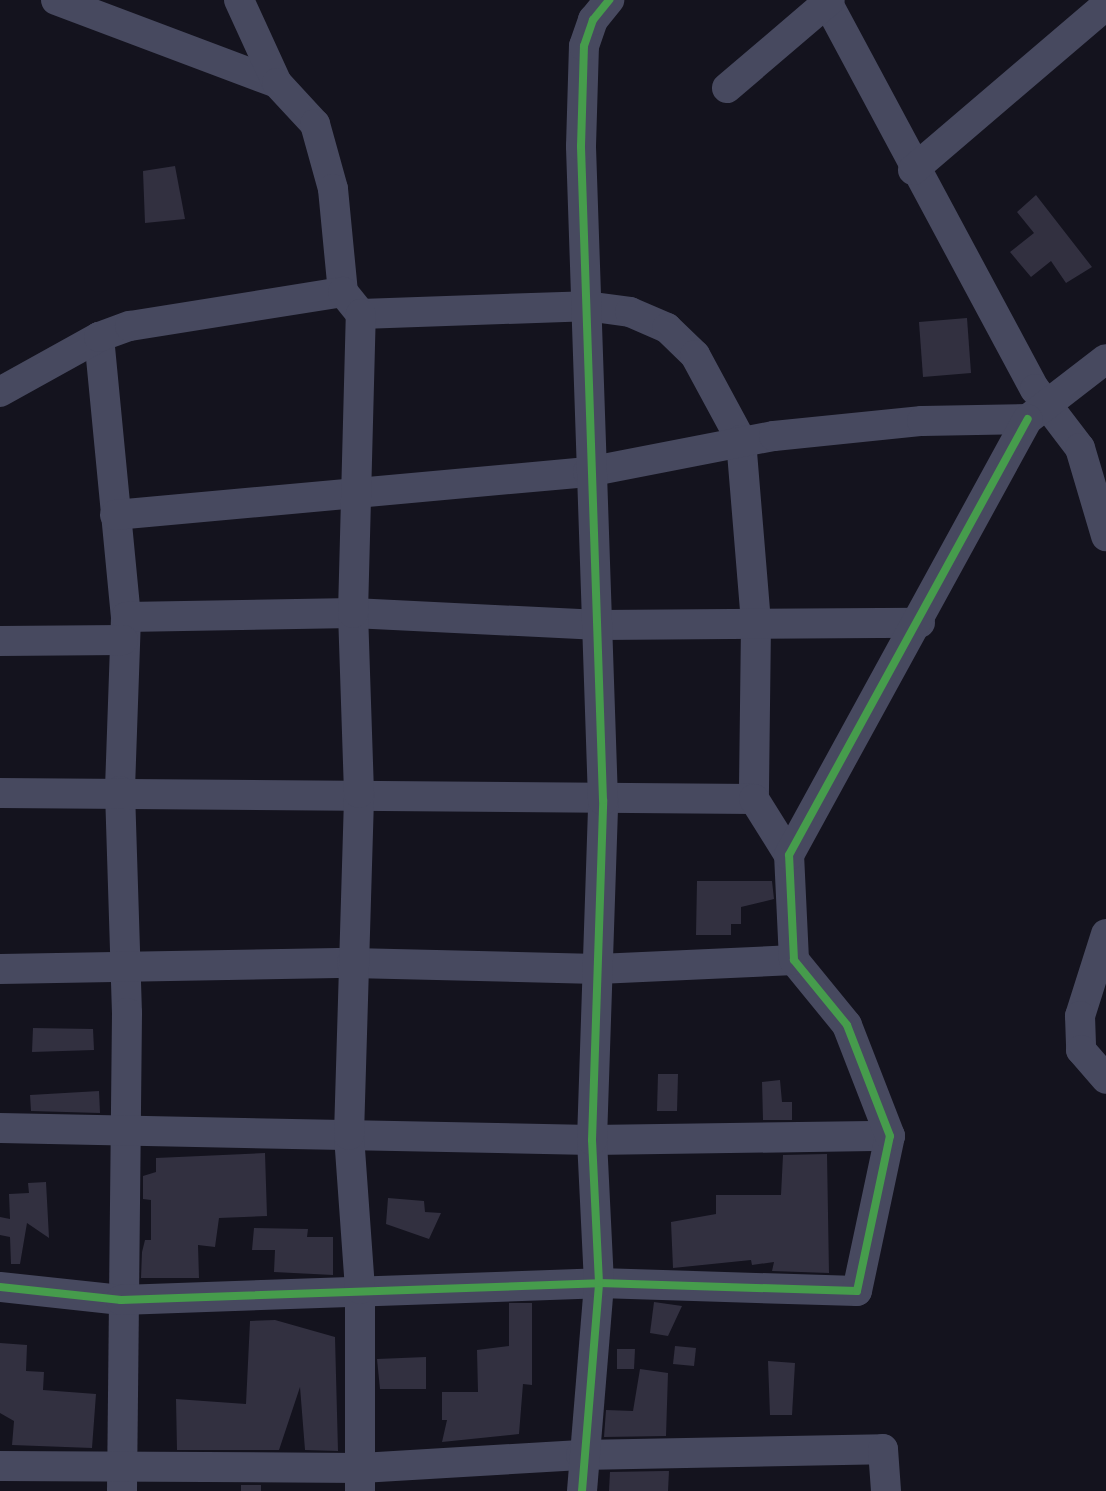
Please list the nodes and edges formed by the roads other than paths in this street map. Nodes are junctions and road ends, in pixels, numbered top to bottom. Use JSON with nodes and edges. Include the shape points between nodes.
{"nodes":[{"id":1,"x":56,"y":0,"type":"edge"},
{"id":2,"x":239,"y":0,"type":"edge"},
{"id":3,"x":609,"y":0,"type":"edge"},
{"id":4,"x":828,"y":1,"type":"edge"},
{"id":5,"x":1106,"y":5,"type":"edge"},
{"id":6,"x":277,"y":83,"type":"junction"},
{"id":7,"x":727,"y":88,"type":"dead end"},
{"id":8,"x":913,"y":170,"type":"junction"},
{"id":9,"x":352,"y":303,"type":"junction"},
{"id":10,"x":586,"y":306,"type":"junction"},
{"id":11,"x":99,"y":337,"type":"junction"},
{"id":12,"x":1106,"y":358,"type":"edge"},
{"id":13,"x":0,"y":392,"type":"edge"},
{"id":14,"x":1038,"y":413,"type":"junction"},
{"id":15,"x":741,"y":440,"type":"junction"},
{"id":16,"x":588,"y":472,"type":"junction"},
{"id":17,"x":356,"y":496,"type":"junction"},
{"id":18,"x":115,"y":514,"type":"junction"},
{"id":19,"x":1106,"y":536,"type":"edge"},
{"id":20,"x":353,"y":613,"type":"junction"},
{"id":21,"x":920,"y":623,"type":"junction"},
{"id":22,"x":756,"y":624,"type":"junction"},
{"id":23,"x":600,"y":625,"type":"junction"},
{"id":24,"x":125,"y":629,"type":"junction"},
{"id":25,"x":0,"y":641,"type":"edge"},
{"id":26,"x":120,"y":791,"type":"junction"},
{"id":27,"x":0,"y":793,"type":"edge"},
{"id":28,"x":359,"y":793,"type":"junction"},
{"id":29,"x":754,"y":799,"type":"junction"},
{"id":30,"x":603,"y":800,"type":"junction"},
{"id":31,"x":789,"y":855,"type":"junction"},
{"id":32,"x":1106,"y":934,"type":"edge"},
{"id":33,"x":794,"y":960,"type":"junction"},
{"id":34,"x":352,"y":963,"type":"junction"},
{"id":35,"x":124,"y":967,"type":"junction"},
{"id":36,"x":0,"y":969,"type":"edge"},
{"id":37,"x":598,"y":969,"type":"junction"},
{"id":38,"x":1106,"y":1079,"type":"edge"},
{"id":39,"x":0,"y":1128,"type":"edge"},
{"id":40,"x":122,"y":1130,"type":"junction"},
{"id":41,"x":349,"y":1135,"type":"junction"},
{"id":42,"x":890,"y":1136,"type":"junction"},
{"id":43,"x":592,"y":1140,"type":"junction"},
{"id":44,"x":598,"y":1283,"type":"junction"},
{"id":45,"x":0,"y":1287,"type":"edge"},
{"id":46,"x":360,"y":1289,"type":"junction"},
{"id":47,"x":121,"y":1300,"type":"junction"},
{"id":48,"x":581,"y":1455,"type":"junction"},
{"id":49,"x":0,"y":1466,"type":"edge"},
{"id":50,"x":122,"y":1478,"type":"edge"},
{"id":51,"x":361,"y":1480,"type":"edge"},
{"id":52,"x":582,"y":1491,"type":"edge"},
{"id":53,"x":886,"y":1491,"type":"edge"}],
"edges":[{"from":1,"to":6,"type":"street"},
{"from":2,"to":6,"type":"street"},
{"from":3,"to":10,"type":"street","via":[[593,20],[584,46]]},
{"from":4,"to":7,"type":"street"},
{"from":4,"to":8,"type":"street"},
{"from":5,"to":8,"type":"street"},
{"from":6,"to":9,"type":"street","via":[[315,124],[333,189]]},
{"from":8,"to":14,"type":"street"},
{"from":9,"to":10,"type":"street"},
{"from":9,"to":11,"type":"street","via":[[130,326]]},
{"from":9,"to":17,"type":"street"},
{"from":10,"to":15,"type":"street","via":[[630,312],[667,328],[695,355]]},
{"from":10,"to":16,"type":"street"},
{"from":11,"to":13,"type":"street"},
{"from":11,"to":18,"type":"street"},
{"from":12,"to":14,"type":"street"},
{"from":14,"to":15,"type":"street"},
{"from":14,"to":19,"type":"street","via":[[1090,467]]},
{"from":14,"to":21,"type":"street"},
{"from":15,"to":16,"type":"street"},
{"from":15,"to":22,"type":"street"},
{"from":16,"to":17,"type":"street"},
{"from":16,"to":23,"type":"street"},
{"from":17,"to":18,"type":"street"},
{"from":17,"to":20,"type":"street"},
{"from":18,"to":24,"type":"street"},
{"from":20,"to":23,"type":"street"},
{"from":20,"to":24,"type":"street"},
{"from":20,"to":28,"type":"street"},
{"from":21,"to":22,"type":"street"},
{"from":21,"to":31,"type":"street"},
{"from":22,"to":23,"type":"street"},
{"from":22,"to":29,"type":"street"},
{"from":23,"to":30,"type":"street"},
{"from":24,"to":25,"type":"street"},
{"from":24,"to":26,"type":"street"},
{"from":26,"to":27,"type":"street"},
{"from":26,"to":28,"type":"street"},
{"from":26,"to":35,"type":"street"},
{"from":28,"to":30,"type":"street"},
{"from":28,"to":34,"type":"street"},
{"from":29,"to":30,"type":"street"},
{"from":29,"to":31,"type":"street"},
{"from":30,"to":37,"type":"street"},
{"from":31,"to":33,"type":"street"},
{"from":32,"to":38,"type":"street","via":[[1080,1016],[1081,1050]]},
{"from":33,"to":37,"type":"street"},
{"from":33,"to":42,"type":"street","via":[[847,1025]]},
{"from":34,"to":35,"type":"street"},
{"from":34,"to":37,"type":"street"},
{"from":34,"to":41,"type":"street"},
{"from":35,"to":36,"type":"street"},
{"from":35,"to":40,"type":"street"},
{"from":37,"to":43,"type":"street"},
{"from":39,"to":40,"type":"street"},
{"from":40,"to":41,"type":"street"},
{"from":40,"to":47,"type":"street"},
{"from":41,"to":43,"type":"street"},
{"from":41,"to":46,"type":"street"},
{"from":42,"to":43,"type":"street"},
{"from":42,"to":44,"type":"street","via":[[857,1292]]},
{"from":43,"to":44,"type":"street"},
{"from":44,"to":46,"type":"street"},
{"from":44,"to":48,"type":"street"},
{"from":45,"to":47,"type":"street"},
{"from":46,"to":47,"type":"street"},
{"from":46,"to":51,"type":"street"},
{"from":47,"to":50,"type":"street"},
{"from":48,"to":51,"type":"street"},
{"from":48,"to":52,"type":"street"},
{"from":48,"to":53,"type":"street","via":[[883,1449]]},
{"from":49,"to":50,"type":"street"},
{"from":50,"to":51,"type":"street"}]}
